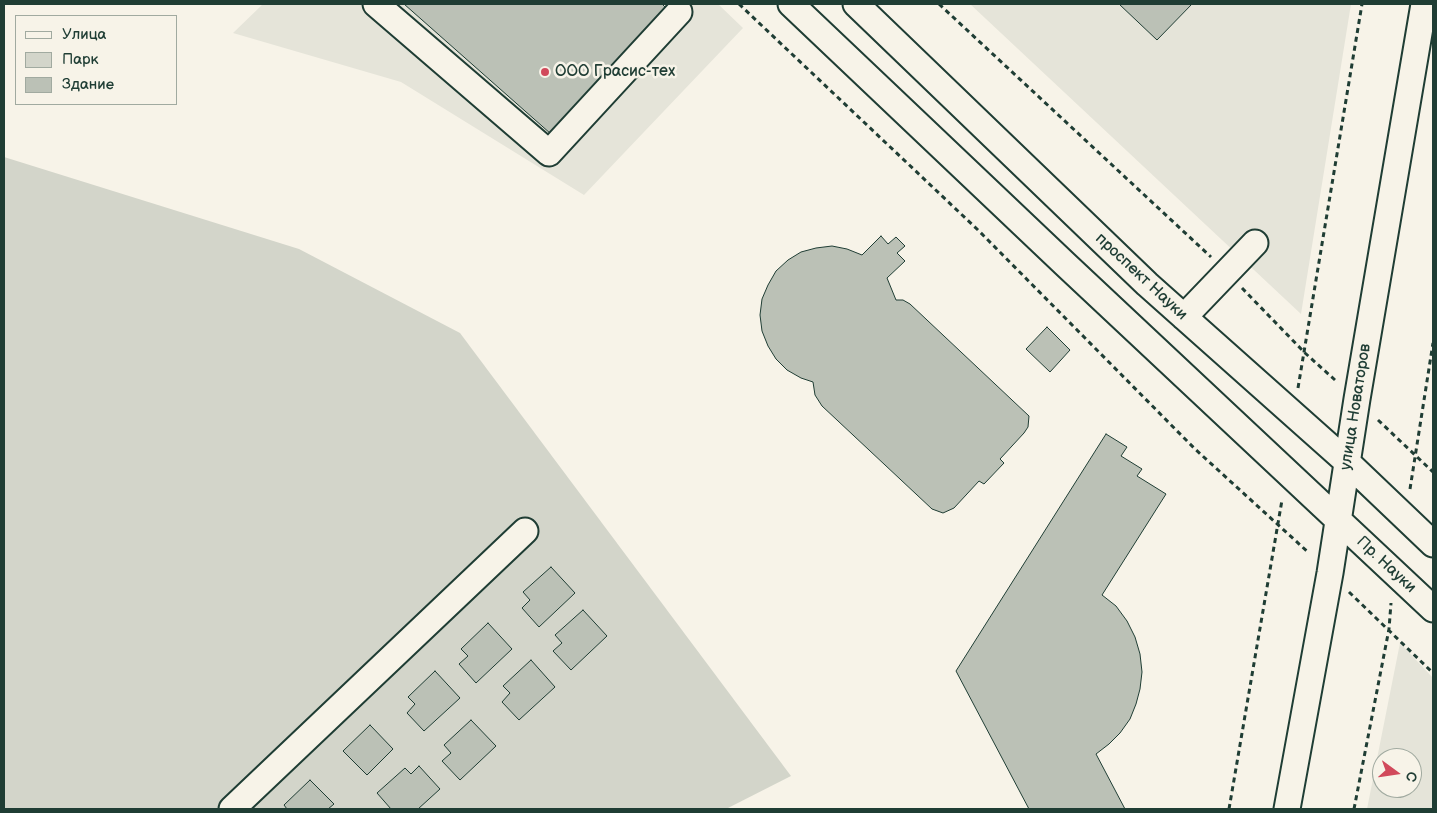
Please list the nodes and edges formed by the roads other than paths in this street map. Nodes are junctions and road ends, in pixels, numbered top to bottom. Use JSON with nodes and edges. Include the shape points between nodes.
{"nodes":[{"id":1,"x":376,"y":4,"type":"edge"},
{"id":2,"x":791,"y":4,"type":"edge"},
{"id":3,"x":856,"y":4,"type":"edge"},
{"id":4,"x":1424,"y":4,"type":"edge"},
{"id":5,"x":679,"y":12,"type":"dead end"},
{"id":6,"x":1255,"y":243,"type":"dead end"},
{"id":7,"x":1184,"y":317,"type":"junction"},
{"id":8,"x":1347,"y":462,"type":"junction"},
{"id":9,"x":1338,"y":520,"type":"junction"},
{"id":10,"x":525,"y":531,"type":"dead end"},
{"id":11,"x":1433,"y":544,"type":"edge"},
{"id":12,"x":1433,"y":610,"type":"edge"},
{"id":13,"x":232,"y":809,"type":"edge"},
{"id":14,"x":1287,"y":809,"type":"edge"}],
"edges":[{"from":1,"to":5,"type":"street","via":[[549,154]]},
{"from":2,"to":9,"type":"street"},
{"from":3,"to":7,"type":"street","name":"проспект Науки"},
{"from":4,"to":8,"type":"street","name":"улица Новаторов"},
{"from":6,"to":7,"type":"street"},
{"from":7,"to":8,"type":"street","name":"проспект Науки"},
{"from":8,"to":9,"type":"street","name":"улица Новаторов"},
{"from":8,"to":11,"type":"street","name":"проспект Науки"},
{"from":9,"to":12,"type":"street","name":"Пр. Науки"},
{"from":9,"to":14,"type":"street","name":"улица Новаторов"},
{"from":10,"to":13,"type":"street"}]}
